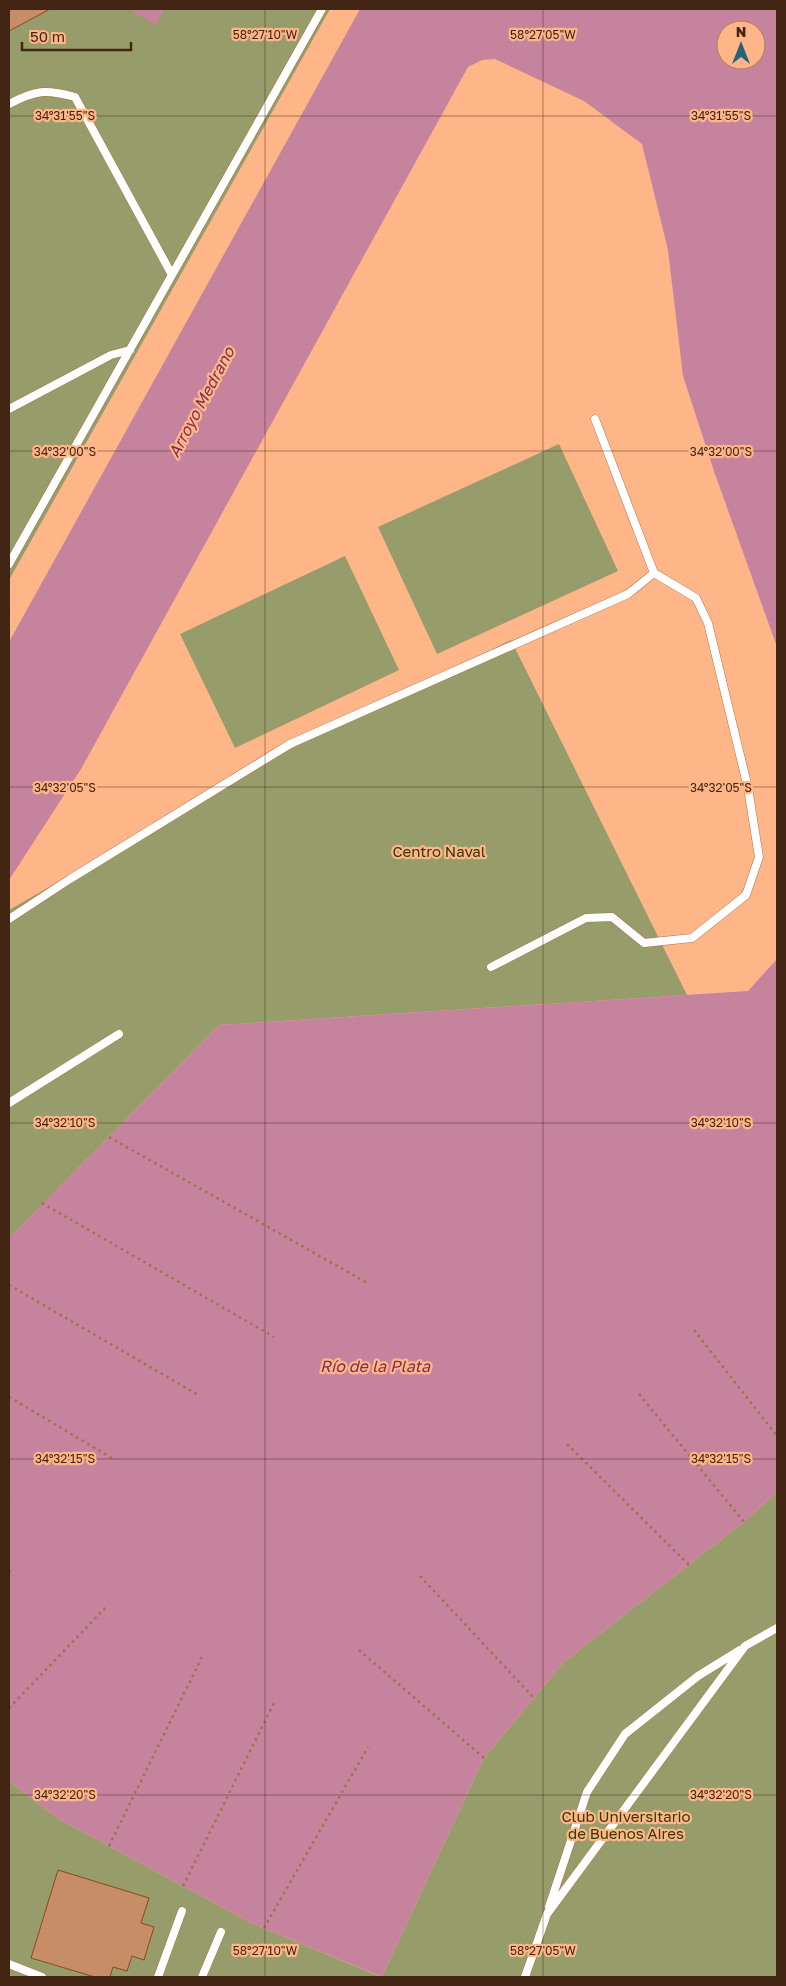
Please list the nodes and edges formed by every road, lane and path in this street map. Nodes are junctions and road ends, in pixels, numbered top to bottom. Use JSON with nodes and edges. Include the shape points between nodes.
{"nodes":[{"id":1,"x":322,"y":9,"type":"edge"},
{"id":2,"x":9,"y":104,"type":"edge"},
{"id":3,"x":172,"y":275,"type":"junction"},
{"id":4,"x":130,"y":350,"type":"junction"},
{"id":5,"x":9,"y":409,"type":"edge"},
{"id":6,"x":595,"y":420,"type":"dead end"},
{"id":7,"x":9,"y":564,"type":"edge"},
{"id":8,"x":654,"y":573,"type":"junction"},
{"id":9,"x":9,"y":919,"type":"edge"},
{"id":10,"x":491,"y":967,"type":"dead end"},
{"id":11,"x":119,"y":1034,"type":"dead end"},
{"id":12,"x":9,"y":1103,"type":"edge"},
{"id":13,"x":109,"y":1137,"type":"dead end"},
{"id":14,"x":42,"y":1203,"type":"dead end"},
{"id":15,"x":369,"y":1284,"type":"dead end"},
{"id":16,"x":9,"y":1285,"type":"edge"},
{"id":17,"x":694,"y":1330,"type":"dead end"},
{"id":18,"x":274,"y":1337,"type":"dead end"},
{"id":19,"x":639,"y":1394,"type":"dead end"},
{"id":20,"x":200,"y":1396,"type":"dead end"},
{"id":21,"x":9,"y":1397,"type":"edge"},
{"id":22,"x":777,"y":1436,"type":"edge"},
{"id":23,"x":568,"y":1444,"type":"dead end"},
{"id":24,"x":115,"y":1460,"type":"dead end"},
{"id":25,"x":744,"y":1522,"type":"dead end"},
{"id":26,"x":689,"y":1565,"type":"dead end"},
{"id":27,"x":420,"y":1576,"type":"dead end"},
{"id":28,"x":108,"y":1605,"type":"dead end"},
{"id":29,"x":777,"y":1628,"type":"edge"},
{"id":30,"x":745,"y":1646,"type":"junction"},
{"id":31,"x":359,"y":1650,"type":"dead end"},
{"id":32,"x":203,"y":1655,"type":"dead end"},
{"id":33,"x":534,"y":1698,"type":"dead end"},
{"id":34,"x":275,"y":1701,"type":"dead end"},
{"id":35,"x":9,"y":1708,"type":"edge"},
{"id":36,"x":368,"y":1747,"type":"dead end"},
{"id":37,"x":484,"y":1758,"type":"dead end"},
{"id":38,"x":109,"y":1846,"type":"dead end"},
{"id":39,"x":182,"y":1886,"type":"dead end"},
{"id":40,"x":182,"y":1910,"type":"dead end"},
{"id":41,"x":547,"y":1914,"type":"junction"},
{"id":42,"x":264,"y":1928,"type":"dead end"},
{"id":43,"x":220,"y":1932,"type":"dead end"},
{"id":44,"x":9,"y":1964,"type":"edge"},
{"id":45,"x":42,"y":1977,"type":"edge"},
{"id":46,"x":158,"y":1977,"type":"edge"},
{"id":47,"x":202,"y":1977,"type":"edge"},
{"id":48,"x":526,"y":1977,"type":"edge"}],
"edges":[{"from":1,"to":3,"type":"lane"},
{"from":2,"to":3,"type":"lane","via":[[29,93],[52,91],[75,97]]},
{"from":3,"to":4,"type":"lane"},
{"from":4,"to":5,"type":"lane","via":[[111,355]]},
{"from":4,"to":7,"type":"lane"},
{"from":6,"to":8,"type":"lane"},
{"from":8,"to":9,"type":"lane","via":[[628,594],[290,744]]},
{"from":8,"to":10,"type":"lane","via":[[696,598],[708,623],[748,788],[759,857],[746,895],[692,938],[644,943],[612,917],[586,918]]},
{"from":11,"to":12,"type":"lane"},
{"from":13,"to":15,"type":"path"},
{"from":14,"to":18,"type":"path"},
{"from":16,"to":20,"type":"path"},
{"from":17,"to":22,"type":"path"},
{"from":19,"to":25,"type":"path"},
{"from":21,"to":24,"type":"path"},
{"from":23,"to":26,"type":"path"},
{"from":27,"to":33,"type":"path"},
{"from":28,"to":35,"type":"path"},
{"from":29,"to":30,"type":"lane"},
{"from":30,"to":41,"type":"lane"},
{"from":30,"to":41,"type":"lane","via":[[698,1676],[625,1734],[587,1792]]},
{"from":31,"to":37,"type":"path"},
{"from":32,"to":38,"type":"path"},
{"from":34,"to":39,"type":"path"},
{"from":36,"to":42,"type":"path"},
{"from":40,"to":46,"type":"lane"},
{"from":41,"to":48,"type":"lane"},
{"from":43,"to":47,"type":"lane"},
{"from":44,"to":45,"type":"lane"}]}
